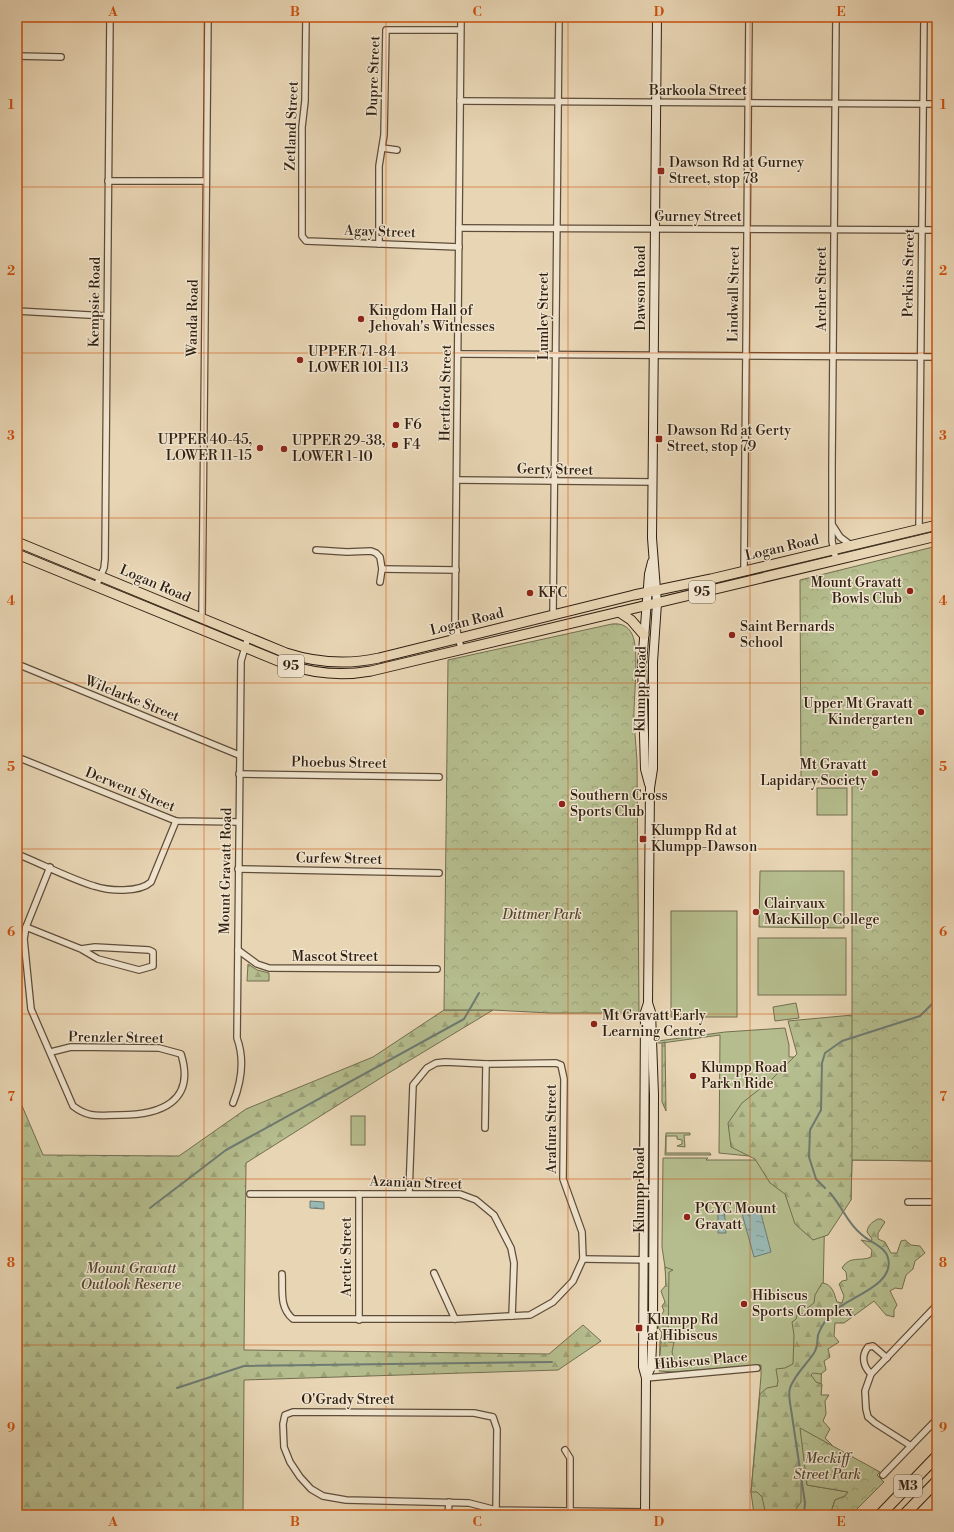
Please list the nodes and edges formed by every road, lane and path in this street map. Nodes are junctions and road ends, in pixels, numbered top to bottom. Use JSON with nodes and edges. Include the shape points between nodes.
{"nodes":[{"id":1,"x":110,"y":17,"type":"edge"},
{"id":2,"x":208,"y":17,"type":"edge"},
{"id":3,"x":306,"y":17,"type":"edge"},
{"id":4,"x":460,"y":17,"type":"edge"},
{"id":5,"x":559,"y":17,"type":"edge"},
{"id":6,"x":657,"y":17,"type":"edge"},
{"id":7,"x":749,"y":17,"type":"edge"},
{"id":8,"x":836,"y":17,"type":"edge"},
{"id":9,"x":924,"y":17,"type":"edge"},
{"id":10,"x":460,"y":30,"type":"junction"},
{"id":11,"x":17,"y":56,"type":"edge"},
{"id":12,"x":61,"y":57,"type":"dead end"},
{"id":13,"x":460,"y":101,"type":"junction"},
{"id":14,"x":558,"y":102,"type":"junction"},
{"id":15,"x":656,"y":103,"type":"junction"},
{"id":16,"x":748,"y":103,"type":"junction"},
{"id":17,"x":836,"y":103,"type":"junction"},
{"id":18,"x":923,"y":104,"type":"junction"},
{"id":19,"x":937,"y":104,"type":"edge"},
{"id":20,"x":382,"y":148,"type":"junction"},
{"id":21,"x":397,"y":150,"type":"dead end"},
{"id":22,"x":108,"y":181,"type":"junction"},
{"id":23,"x":206,"y":181,"type":"junction"},
{"id":24,"x":459,"y":228,"type":"junction"},
{"id":25,"x":557,"y":228,"type":"junction"},
{"id":26,"x":747,"y":228,"type":"junction"},
{"id":27,"x":655,"y":229,"type":"junction"},
{"id":28,"x":834,"y":230,"type":"junction"},
{"id":29,"x":922,"y":230,"type":"junction"},
{"id":30,"x":937,"y":230,"type":"edge"},
{"id":31,"x":302,"y":236,"type":"joint"},
{"id":32,"x":379,"y":244,"type":"junction"},
{"id":33,"x":459,"y":247,"type":"junction"},
{"id":34,"x":17,"y":311,"type":"edge"},
{"id":35,"x":107,"y":316,"type":"junction"},
{"id":36,"x":458,"y":354,"type":"junction"},
{"id":37,"x":556,"y":355,"type":"junction"},
{"id":38,"x":654,"y":355,"type":"junction"},
{"id":39,"x":745,"y":355,"type":"junction"},
{"id":40,"x":833,"y":356,"type":"junction"},
{"id":41,"x":920,"y":357,"type":"junction"},
{"id":42,"x":937,"y":357,"type":"edge"},
{"id":43,"x":457,"y":480,"type":"junction"},
{"id":44,"x":555,"y":482,"type":"junction"},
{"id":45,"x":653,"y":482,"type":"junction"},
{"id":46,"x":832,"y":524,"type":"junction"},
{"id":47,"x":937,"y":525,"type":"edge"},
{"id":48,"x":919,"y":529,"type":"junction"},
{"id":49,"x":937,"y":536,"type":"edge"},
{"id":50,"x":17,"y":542,"type":"edge"},
{"id":51,"x":852,"y":546,"type":"junction"},
{"id":52,"x":316,"y":550,"type":"dead end"},
{"id":53,"x":834,"y":550,"type":"junction"},
{"id":54,"x":17,"y":554,"type":"edge"},
{"id":55,"x":836,"y":560,"type":"junction"},
{"id":56,"x":382,"y":569,"type":"junction"},
{"id":57,"x":456,"y":570,"type":"junction"},
{"id":58,"x":744,"y":571,"type":"junction"},
{"id":59,"x":100,"y":576,"type":"junction"},
{"id":60,"x":380,"y":582,"type":"dead end"},
{"id":61,"x":96,"y":586,"type":"junction"},
{"id":62,"x":652,"y":591,"type":"junction"},
{"id":63,"x":657,"y":603,"type":"junction"},
{"id":64,"x":647,"y":605,"type":"junction"},
{"id":65,"x":619,"y":612,"type":"junction"},
{"id":66,"x":553,"y":614,"type":"junction"},
{"id":67,"x":202,"y":618,"type":"junction"},
{"id":68,"x":644,"y":635,"type":"junction"},
{"id":69,"x":248,"y":637,"type":"junction"},
{"id":70,"x":458,"y":639,"type":"junction"},
{"id":71,"x":244,"y":648,"type":"junction"},
{"id":72,"x":461,"y":649,"type":"junction"},
{"id":73,"x":17,"y":664,"type":"edge"},
{"id":74,"x":239,"y":755,"type":"junction"},
{"id":75,"x":17,"y":757,"type":"edge"},
{"id":76,"x":239,"y":774,"type":"junction"},
{"id":77,"x":440,"y":776,"type":"dead end"},
{"id":78,"x":650,"y":788,"type":"junction"},
{"id":79,"x":176,"y":822,"type":"junction"},
{"id":80,"x":239,"y":822,"type":"junction"},
{"id":81,"x":17,"y":854,"type":"edge"},
{"id":82,"x":50,"y":868,"type":"junction"},
{"id":83,"x":238,"y":869,"type":"junction"},
{"id":84,"x":439,"y":873,"type":"dead end"},
{"id":85,"x":26,"y":928,"type":"junction"},
{"id":86,"x":81,"y":949,"type":"junction"},
{"id":87,"x":238,"y":950,"type":"junction"},
{"id":88,"x":437,"y":969,"type":"dead end"},
{"id":89,"x":648,"y":1002,"type":"junction"},
{"id":90,"x":51,"y":1052,"type":"junction"},
{"id":91,"x":486,"y":1064,"type":"junction"},
{"id":92,"x":233,"y":1104,"type":"dead end"},
{"id":93,"x":485,"y":1128,"type":"dead end"},
{"id":94,"x":409,"y":1193,"type":"junction"},
{"id":95,"x":250,"y":1194,"type":"dead end"},
{"id":96,"x":359,"y":1194,"type":"junction"},
{"id":97,"x":908,"y":1202,"type":"dead end"},
{"id":98,"x":937,"y":1202,"type":"edge"},
{"id":99,"x":583,"y":1259,"type":"junction"},
{"id":100,"x":644,"y":1260,"type":"junction"},
{"id":101,"x":653,"y":1260,"type":"junction"},
{"id":102,"x":434,"y":1273,"type":"dead end"},
{"id":103,"x":282,"y":1274,"type":"dead end"},
{"id":104,"x":937,"y":1306,"type":"edge"},
{"id":105,"x":512,"y":1316,"type":"junction"},
{"id":106,"x":455,"y":1319,"type":"junction"},
{"id":107,"x":359,"y":1320,"type":"junction"},
{"id":108,"x":886,"y":1358,"type":"junction"},
{"id":109,"x":757,"y":1368,"type":"dead end"},
{"id":110,"x":871,"y":1374,"type":"junction"},
{"id":111,"x":646,"y":1378,"type":"junction"},
{"id":112,"x":937,"y":1419,"type":"edge"},
{"id":113,"x":911,"y":1446,"type":"junction"},
{"id":114,"x":565,"y":1450,"type":"dead end"},
{"id":115,"x":937,"y":1456,"type":"edge"},
{"id":116,"x":883,"y":1475,"type":"dead end"},
{"id":117,"x":937,"y":1481,"type":"edge"},
{"id":118,"x":449,"y":1502,"type":"junction"},
{"id":119,"x":496,"y":1510,"type":"junction"},
{"id":120,"x":570,"y":1510,"type":"junction"},
{"id":121,"x":645,"y":1513,"type":"edge"},
{"id":122,"x":448,"y":1515,"type":"edge"},
{"id":123,"x":880,"y":1515,"type":"edge"},
{"id":124,"x":904,"y":1515,"type":"edge"}],
"edges":[{"from":1,"to":22,"type":"street","name":"Kempsie Road"},
{"from":2,"to":23,"type":"street","name":"Wanda Road"},
{"from":3,"to":31,"type":"street","name":"Zetland Street"},
{"from":4,"to":10,"type":"street","name":"Hertford Street"},
{"from":5,"to":14,"type":"street","name":"Lumley Street"},
{"from":6,"to":15,"type":"main road","name":"Dawson Road"},
{"from":7,"to":16,"type":"street","name":"Lindwall Street"},
{"from":8,"to":17,"type":"street","name":"Archer Street"},
{"from":9,"to":18,"type":"street","name":"Perkins Street"},
{"from":10,"to":13,"type":"street","name":"Hertford Street"},
{"from":10,"to":20,"type":"street","name":"Dupre Street","via":[[386,30]]},
{"from":11,"to":12,"type":"street"},
{"from":13,"to":14,"type":"street","name":"Barkoola Street"},
{"from":13,"to":24,"type":"street","name":"Hertford Street"},
{"from":14,"to":15,"type":"street","name":"Barkoola Street"},
{"from":14,"to":25,"type":"street","name":"Lumley Street"},
{"from":15,"to":16,"type":"street","name":"Barkoola Street"},
{"from":15,"to":27,"type":"main road","name":"Dawson Road"},
{"from":16,"to":17,"type":"street","name":"Barkoola Street"},
{"from":16,"to":26,"type":"street","name":"Lindwall Street"},
{"from":17,"to":18,"type":"street","name":"Barkoola Street"},
{"from":17,"to":28,"type":"street","name":"Archer Street"},
{"from":18,"to":19,"type":"street","name":"Barkoola Street"},
{"from":18,"to":29,"type":"street","name":"Perkins Street"},
{"from":20,"to":21,"type":"street"},
{"from":20,"to":32,"type":"street","name":"Dupre Street","via":[[379,166]]},
{"from":22,"to":23,"type":"street"},
{"from":22,"to":35,"type":"street","name":"Kempsie Road"},
{"from":23,"to":67,"type":"street","name":"Wanda Road"},
{"from":24,"to":25,"type":"street","name":"Gurney Street"},
{"from":24,"to":33,"type":"street","name":"Hertford Street"},
{"from":25,"to":27,"type":"street","name":"Gurney Street"},
{"from":25,"to":37,"type":"street","name":"Lumley Street"},
{"from":26,"to":27,"type":"street","name":"Gurney Street"},
{"from":26,"to":28,"type":"street","name":"Gurney Street"},
{"from":26,"to":39,"type":"street","name":"Lindwall Street"},
{"from":27,"to":38,"type":"main road","name":"Dawson Road"},
{"from":28,"to":29,"type":"street","name":"Gurney Street"},
{"from":28,"to":40,"type":"street","name":"Archer Street"},
{"from":29,"to":30,"type":"street","name":"Gurney Street"},
{"from":29,"to":41,"type":"street","name":"Perkins Street"},
{"from":31,"to":32,"type":"street","name":"Agay Street","via":[[306,241]]},
{"from":32,"to":33,"type":"street","name":"Agay Street"},
{"from":33,"to":36,"type":"street","name":"Hertford Street"},
{"from":34,"to":35,"type":"street"},
{"from":35,"to":59,"type":"street","name":"Kempsie Road","via":[[105,559]]},
{"from":36,"to":37,"type":"street"},
{"from":36,"to":43,"type":"street","name":"Hertford Street"},
{"from":37,"to":38,"type":"street"},
{"from":37,"to":44,"type":"street","name":"Lumley Street"},
{"from":38,"to":39,"type":"street"},
{"from":38,"to":45,"type":"main road","name":"Dawson Road"},
{"from":39,"to":40,"type":"street"},
{"from":39,"to":58,"type":"street","name":"Lindwall Street"},
{"from":40,"to":41,"type":"street"},
{"from":40,"to":46,"type":"street","name":"Archer Street"},
{"from":41,"to":42,"type":"street"},
{"from":41,"to":48,"type":"street","name":"Perkins Street"},
{"from":43,"to":44,"type":"street","name":"Gerty Street"},
{"from":43,"to":57,"type":"street","name":"Hertford Street"},
{"from":44,"to":45,"type":"street","name":"Gerty Street"},
{"from":44,"to":66,"type":"street","name":"Lumley Street"},
{"from":45,"to":62,"type":"main road","name":"Dawson Road"},
{"from":46,"to":51,"type":"street","via":[[840,537]]},
{"from":46,"to":53,"type":"street","name":"Archer Street"},
{"from":47,"to":48,"type":"main road","name":"Logan Road","number":"95"},
{"from":48,"to":51,"type":"main road","name":"Logan Road","number":"95"},
{"from":49,"to":55,"type":"main road","name":"Logan Road","number":"95"},
{"from":50,"to":59,"type":"main road","name":"Logan Road","number":"95"},
{"from":51,"to":53,"type":"main road","name":"Logan Road","number":"95"},
{"from":52,"to":56,"type":"street","via":[[371,551],[380,557]]},
{"from":53,"to":55,"type":"street","name":"Archer Street"},
{"from":53,"to":58,"type":"main road","name":"Logan Road","number":"95"},
{"from":54,"to":61,"type":"main road","name":"Logan Road","number":"95"},
{"from":55,"to":63,"type":"main road","name":"Logan Road","number":"95"},
{"from":56,"to":57,"type":"street"},
{"from":56,"to":60,"type":"street"},
{"from":57,"to":70,"type":"street","name":"Hertford Street","via":[[455,621]]},
{"from":58,"to":62,"type":"main road","name":"Logan Road","number":"95"},
{"from":59,"to":61,"type":"street","name":"Kempsie Road"},
{"from":59,"to":67,"type":"main road","name":"Logan Road","number":"95"},
{"from":61,"to":71,"type":"main road","name":"Logan Road","number":"95"},
{"from":62,"to":63,"type":"main road","name":"Klumpp Road"},
{"from":62,"to":64,"type":"main road","name":"Dawson Road"},
{"from":62,"to":66,"type":"main road","name":"Logan Road","number":"95"},
{"from":63,"to":64,"type":"main road","name":"Logan Road","number":"95"},
{"from":63,"to":78,"type":"main road","name":"Klumpp Road","via":[[653,662],[653,769]]},
{"from":64,"to":65,"type":"main road","name":"Logan Road","number":"95"},
{"from":64,"to":68,"type":"main road","name":"Klumpp Road"},
{"from":65,"to":68,"type":"main road","via":[[631,620]]},
{"from":65,"to":72,"type":"main road","name":"Logan Road","number":"95"},
{"from":66,"to":70,"type":"main road","name":"Logan Road","number":"95"},
{"from":67,"to":69,"type":"main road","name":"Logan Road","number":"95"},
{"from":68,"to":78,"type":"main road","name":"Klumpp Road","via":[[643,726],[645,769]]},
{"from":69,"to":70,"type":"main road","name":"Logan Road","number":"95","via":[[303,658],[342,663],[365,661]]},
{"from":69,"to":71,"type":"street","name":"Mount Gravatt Road"},
{"from":70,"to":72,"type":"street","name":"Hertford Street"},
{"from":71,"to":72,"type":"main road","name":"Logan Road","number":"95","via":[[299,669],[337,674],[371,671]]},
{"from":71,"to":74,"type":"street","name":"Mount Gravatt Road"},
{"from":73,"to":74,"type":"street","name":"Wilclarke Street"},
{"from":74,"to":76,"type":"street","name":"Mount Gravatt Road"},
{"from":75,"to":79,"type":"street","name":"Derwent Street"},
{"from":76,"to":77,"type":"street","name":"Phoebus Street"},
{"from":76,"to":80,"type":"street","name":"Mount Gravatt Road"},
{"from":78,"to":89,"type":"main road","name":"Klumpp Road"},
{"from":79,"to":80,"type":"street","name":"Derwent Street"},
{"from":79,"to":82,"type":"street","via":[[150,882],[142,888],[109,889],[95,886]]},
{"from":80,"to":83,"type":"street","name":"Mount Gravatt Road"},
{"from":81,"to":82,"type":"street"},
{"from":82,"to":85,"type":"street","name":"Prenzler Street"},
{"from":83,"to":84,"type":"street","name":"Curfew Street"},
{"from":83,"to":87,"type":"street","name":"Mount Gravatt Road"},
{"from":85,"to":86,"type":"street"},
{"from":85,"to":90,"type":"street","name":"Prenzler Street","via":[[24,939],[31,1009]]},
{"from":86,"to":86,"type":"street","via":[[95,947],[149,950],[153,952],[153,966],[139,970],[98,958]]},
{"from":87,"to":88,"type":"street","name":"Mascot Street","via":[[257,964],[269,968]]},
{"from":87,"to":92,"type":"street","name":"Mount Gravatt Road","via":[[237,1038],[241,1048],[241,1072]]},
{"from":89,"to":100,"type":"main road","name":"Klumpp Road","via":[[645,1012]]},
{"from":89,"to":101,"type":"main road","name":"Klumpp Road","via":[[651,1012],[654,1095]]},
{"from":90,"to":90,"type":"street","name":"Prenzler Street","via":[[73,1106],[84,1114],[140,1115],[162,1109],[177,1097],[183,1085],[185,1065],[181,1054],[159,1048],[71,1047]]},
{"from":91,"to":93,"type":"street"},
{"from":91,"to":94,"type":"street","name":"Arafura Street","via":[[436,1063],[419,1075],[413,1085]]},
{"from":91,"to":99,"type":"street","name":"Arafura Street","via":[[561,1065],[564,1079],[563,1179],[582,1232]]},
{"from":94,"to":96,"type":"street","name":"Azanian Street"},
{"from":94,"to":105,"type":"street","name":"Azanian Street","via":[[460,1194],[476,1200],[494,1216],[512,1248]]},
{"from":95,"to":96,"type":"street","name":"Azanian Street"},
{"from":96,"to":107,"type":"street","name":"Arctic Street"},
{"from":97,"to":98,"type":"street"},
{"from":99,"to":100,"type":"street"},
{"from":99,"to":105,"type":"street","name":"Arafura Street","via":[[573,1281],[553,1302],[530,1315]]},
{"from":100,"to":101,"type":"street"},
{"from":100,"to":111,"type":"main road","name":"Klumpp Road","via":[[643,1367]]},
{"from":101,"to":111,"type":"main road","name":"Klumpp Road","via":[[651,1367]]},
{"from":102,"to":106,"type":"street"},
{"from":103,"to":107,"type":"street","name":"Arafura Street","via":[[283,1305],[286,1313],[293,1319]]},
{"from":104,"to":108,"type":"street"},
{"from":105,"to":106,"type":"street","name":"Arafura Street"},
{"from":106,"to":107,"type":"street","name":"Arafura Street"},
{"from":108,"to":110,"type":"street"},
{"from":108,"to":110,"type":"street","via":[[873,1346],[868,1347],[865,1351],[864,1364]]},
{"from":109,"to":111,"type":"street","name":"Hibiscus Place"},
{"from":110,"to":113,"type":"street","via":[[865,1391],[868,1417]]},
{"from":111,"to":121,"type":"main road","name":"Klumpp Road"},
{"from":112,"to":113,"type":"street"},
{"from":113,"to":116,"type":"street"},
{"from":114,"to":120,"type":"street","via":[[570,1458]]},
{"from":115,"to":123,"type":"highway","number":"M3"},
{"from":117,"to":124,"type":"highway","number":"M3"},
{"from":118,"to":119,"type":"street","name":"O'Grady Street","via":[[469,1503]]},
{"from":118,"to":119,"type":"street","name":"O'Grady Street","via":[[346,1500],[323,1496],[311,1489],[290,1462],[284,1447],[285,1415],[293,1412],[466,1413],[493,1417],[497,1429]]},
{"from":118,"to":122,"type":"street"},
{"from":119,"to":120,"type":"street","name":"O'Grady Street"},
{"from":120,"to":121,"type":"street","name":"O'Grady Street"}]}
